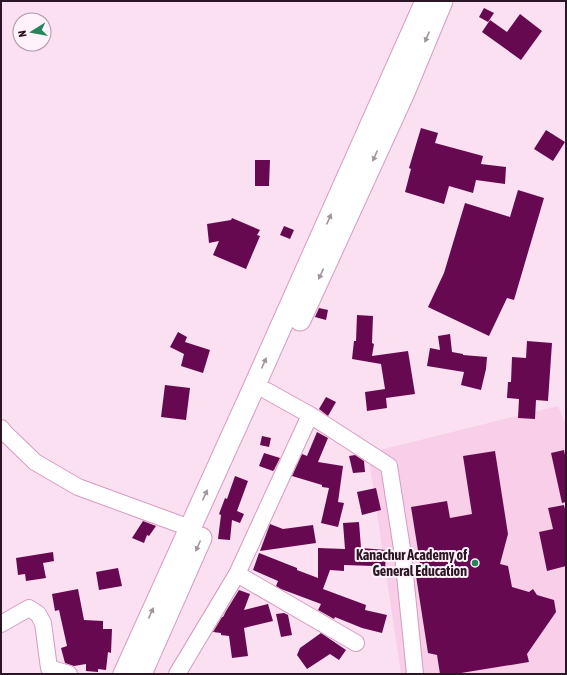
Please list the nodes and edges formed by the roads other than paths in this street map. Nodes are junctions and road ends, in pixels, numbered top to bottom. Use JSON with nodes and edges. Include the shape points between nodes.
{"nodes":[{"id":1,"x":426,"y":1,"type":"edge"},
{"id":2,"x":442,"y":1,"type":"edge"},
{"id":3,"x":324,"y":249,"type":"junction"},
{"id":4,"x":266,"y":391,"type":"junction"},
{"id":5,"x":310,"y":415,"type":"junction"},
{"id":6,"x":244,"y":424,"type":"junction"},
{"id":7,"x":1,"y":428,"type":"edge"},
{"id":8,"x":190,"y":528,"type":"junction"},
{"id":9,"x":237,"y":574,"type":"junction"},
{"id":10,"x":1,"y":624,"type":"edge"},
{"id":11,"x":148,"y":640,"type":"junction"},
{"id":12,"x":356,"y":643,"type":"dead end"},
{"id":13,"x":69,"y":674,"type":"edge"},
{"id":14,"x":124,"y":674,"type":"edge"},
{"id":15,"x":141,"y":674,"type":"edge"},
{"id":16,"x":177,"y":674,"type":"edge"},
{"id":17,"x":415,"y":674,"type":"edge"}],
"edges":[{"from":3,"to":1,"type":"main road","one_way":true},
{"from":2,"to":3,"type":"main road","one_way":true,"via":[[403,95]]},
{"from":3,"to":4,"type":"main road","one_way":true},
{"from":6,"to":3,"type":"main road","one_way":true},
{"from":4,"to":5,"type":"street"},
{"from":4,"to":6,"type":"main road"},
{"from":5,"to":9,"type":"street"},
{"from":5,"to":17,"type":"street","via":[[389,466],[403,555]]},
{"from":8,"to":6,"type":"main road","one_way":true},
{"from":6,"to":11,"type":"main road","one_way":true},
{"from":7,"to":8,"type":"street","via":[[35,462],[78,487]]},
{"from":11,"to":8,"type":"main road","one_way":true},
{"from":9,"to":12,"type":"street"},
{"from":9,"to":16,"type":"street"},
{"from":10,"to":13,"type":"street","via":[[29,608],[38,614],[43,623],[49,668]]},
{"from":11,"to":14,"type":"main road"},
{"from":11,"to":15,"type":"main road"}]}
